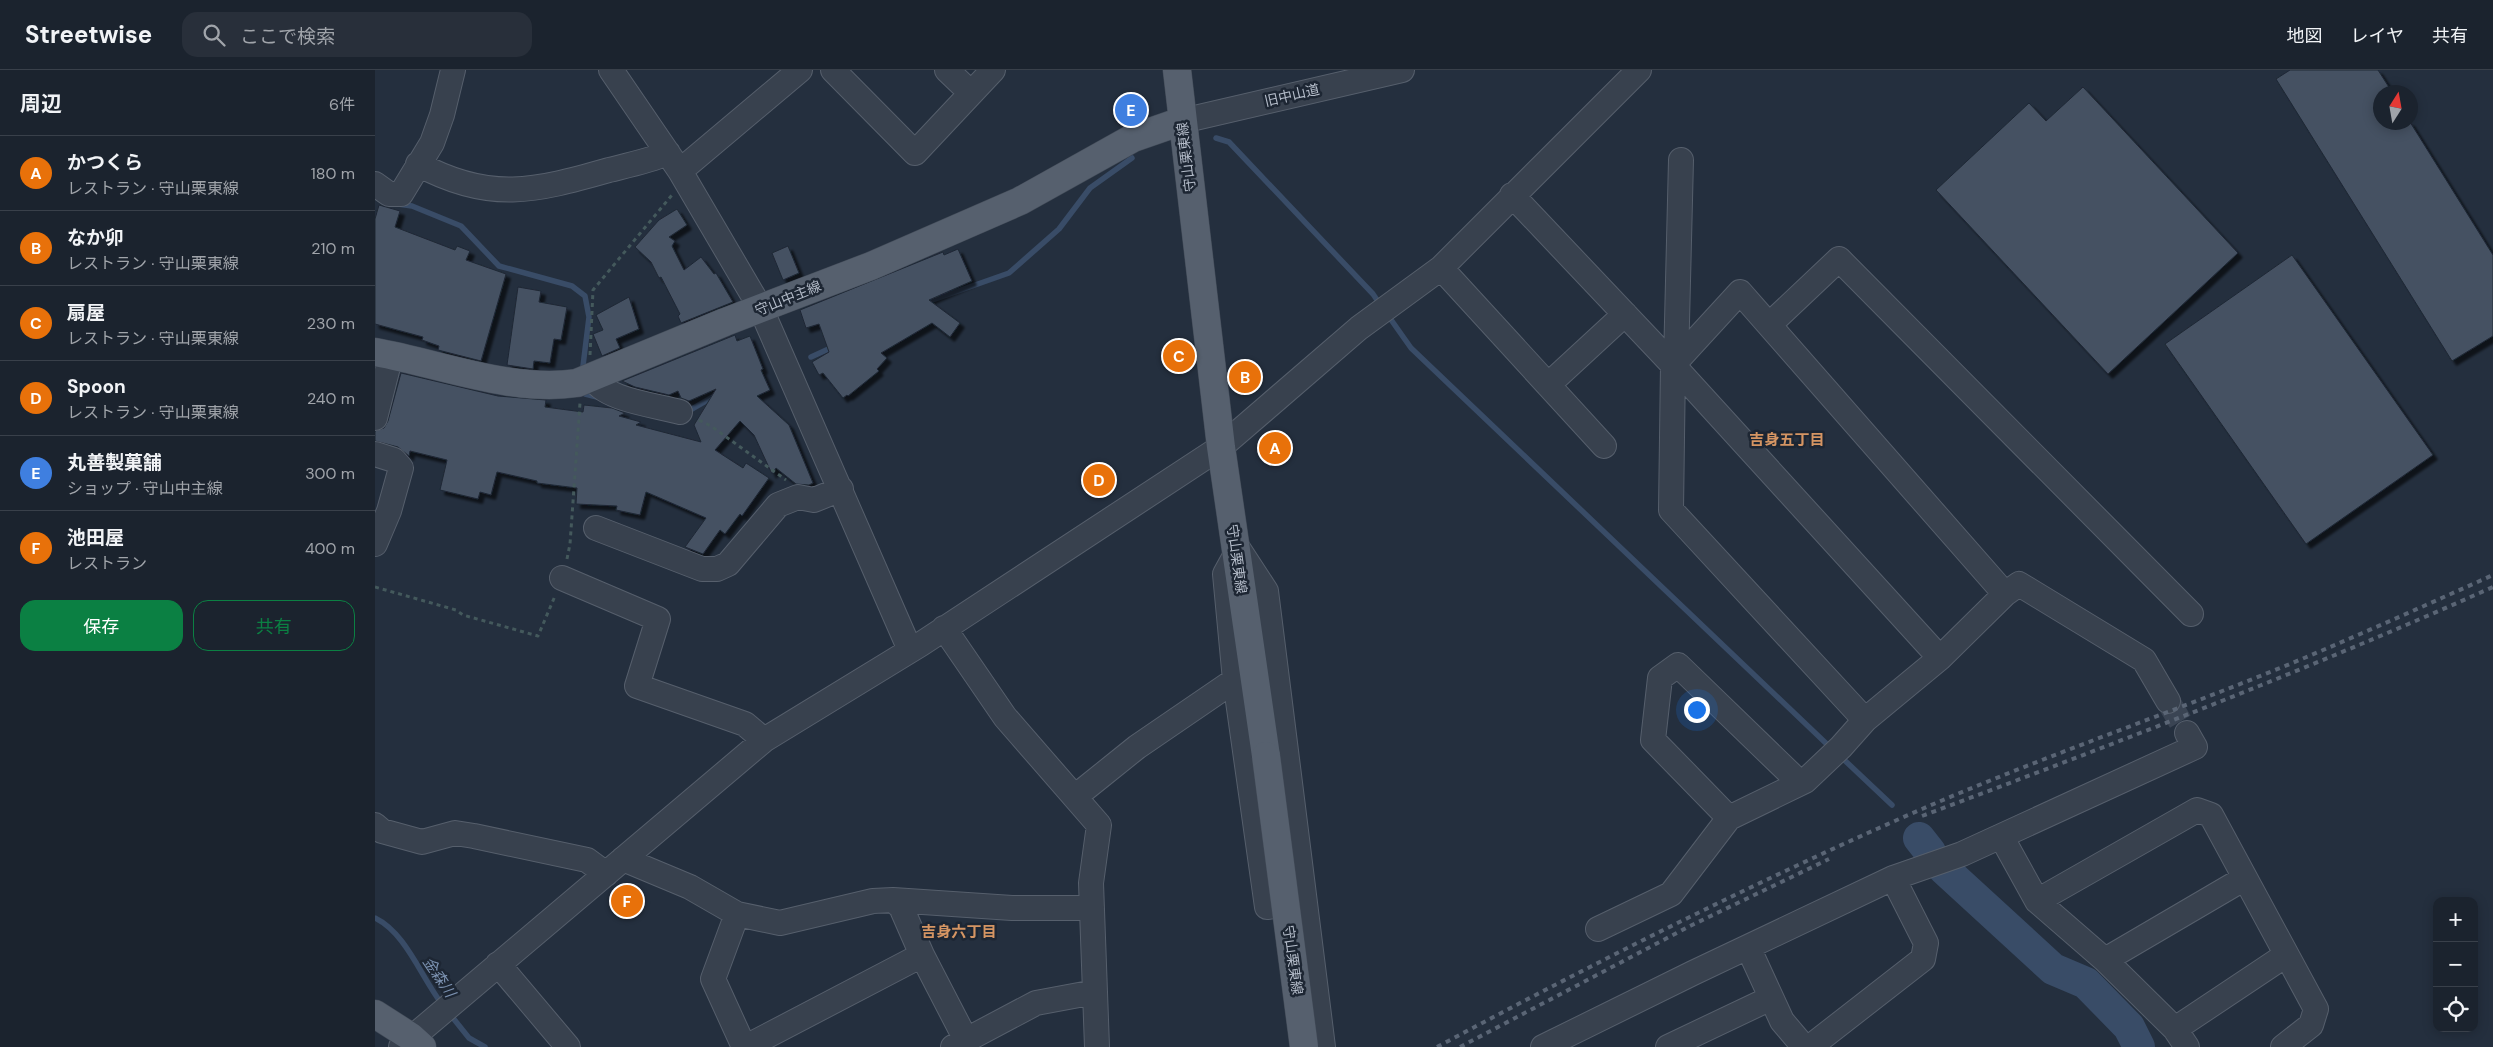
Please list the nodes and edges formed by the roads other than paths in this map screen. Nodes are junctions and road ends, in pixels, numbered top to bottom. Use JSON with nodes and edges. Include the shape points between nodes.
{"nodes":[{"id":1,"x":453,"y":70,"type":"edge"},
{"id":2,"x":611,"y":70,"type":"edge"},
{"id":3,"x":801,"y":70,"type":"edge"},
{"id":4,"x":833,"y":70,"type":"edge"},
{"id":5,"x":947,"y":70,"type":"edge"},
{"id":6,"x":993,"y":70,"type":"edge"},
{"id":7,"x":1177,"y":70,"type":"edge"},
{"id":8,"x":1402,"y":70,"type":"edge"},
{"id":9,"x":1639,"y":70,"type":"edge"},
{"id":10,"x":971,"y":93,"type":"junction"},
{"id":11,"x":1182,"y":120,"type":"junction"},
{"id":12,"x":1681,"y":160,"type":"dead end"},
{"id":13,"x":674,"y":162,"type":"junction"},
{"id":14,"x":418,"y":164,"type":"junction"},
{"id":15,"x":375,"y":184,"type":"edge"},
{"id":16,"x":1512,"y":195,"type":"junction"},
{"id":17,"x":1441,"y":268,"type":"junction"},
{"id":18,"x":761,"y":309,"type":"junction"},
{"id":19,"x":1625,"y":314,"type":"junction"},
{"id":20,"x":1769,"y":325,"type":"junction"},
{"id":21,"x":383,"y":353,"type":"edge"},
{"id":22,"x":1675,"y":363,"type":"junction"},
{"id":23,"x":584,"y":380,"type":"junction"},
{"id":24,"x":1547,"y":385,"type":"junction"},
{"id":25,"x":688,"y":416,"type":"road end"},
{"id":26,"x":375,"y":418,"type":"edge"},
{"id":27,"x":1604,"y":446,"type":"dead end"},
{"id":28,"x":1221,"y":447,"type":"junction"},
{"id":29,"x":375,"y":454,"type":"edge"},
{"id":30,"x":841,"y":489,"type":"junction"},
{"id":31,"x":597,"y":528,"type":"dead end"},
{"id":32,"x":375,"y":544,"type":"edge"},
{"id":33,"x":1236,"y":549,"type":"junction"},
{"id":34,"x":562,"y":578,"type":"dead end"},
{"id":35,"x":2005,"y":594,"type":"junction"},
{"id":36,"x":2191,"y":614,"type":"dead end"},
{"id":37,"x":944,"y":628,"type":"junction"},
{"id":38,"x":910,"y":650,"type":"junction"},
{"id":39,"x":1940,"y":658,"type":"junction"},
{"id":40,"x":1235,"y":680,"type":"junction"},
{"id":41,"x":2168,"y":701,"type":"tunnel mouth"},
{"id":42,"x":1865,"y":720,"type":"junction"},
{"id":43,"x":2187,"y":733,"type":"tunnel mouth"},
{"id":44,"x":764,"y":740,"type":"junction"},
{"id":45,"x":1800,"y":783,"type":"junction"},
{"id":46,"x":1076,"y":796,"type":"junction"},
{"id":47,"x":1729,"y":818,"type":"junction"},
{"id":48,"x":375,"y":825,"type":"edge"},
{"id":49,"x":2001,"y":836,"type":"junction"},
{"id":50,"x":615,"y":866,"type":"junction"},
{"id":51,"x":1893,"y":878,"type":"junction"},
{"id":52,"x":2245,"y":878,"type":"junction"},
{"id":53,"x":893,"y":900,"type":"junction"},
{"id":54,"x":1305,"y":901,"type":"junction"},
{"id":55,"x":2037,"y":901,"type":"junction"},
{"id":56,"x":1092,"y":908,"type":"junction"},
{"id":57,"x":737,"y":914,"type":"junction"},
{"id":58,"x":1597,"y":929,"type":"dead end"},
{"id":59,"x":1747,"y":947,"type":"junction"},
{"id":60,"x":922,"y":955,"type":"junction"},
{"id":61,"x":2286,"y":955,"type":"junction"},
{"id":62,"x":2105,"y":960,"type":"junction"},
{"id":63,"x":498,"y":964,"type":"junction"},
{"id":64,"x":1095,"y":992,"type":"junction"},
{"id":65,"x":1771,"y":998,"type":"junction"},
{"id":66,"x":375,"y":1014,"type":"edge"},
{"id":67,"x":2181,"y":1038,"type":"edge"},
{"id":68,"x":411,"y":1044,"type":"edge"},
{"id":69,"x":959,"y":1044,"type":"edge"},
{"id":70,"x":568,"y":1047,"type":"edge"},
{"id":71,"x":745,"y":1047,"type":"edge"},
{"id":72,"x":1097,"y":1047,"type":"edge"},
{"id":73,"x":1304,"y":1047,"type":"edge"},
{"id":74,"x":1323,"y":1047,"type":"edge"},
{"id":75,"x":1543,"y":1047,"type":"edge"},
{"id":76,"x":1669,"y":1047,"type":"edge"},
{"id":77,"x":1804,"y":1047,"type":"edge"},
{"id":78,"x":1810,"y":1047,"type":"edge"},
{"id":79,"x":2283,"y":1047,"type":"edge"}],
"edges":[{"from":1,"to":14,"type":"street","via":[[432,143]]},
{"from":2,"to":13,"type":"street"},
{"from":3,"to":13,"type":"street"},
{"from":4,"to":10,"type":"street","via":[[915,153]]},
{"from":5,"to":10,"type":"street"},
{"from":6,"to":10,"type":"street"},
{"from":7,"to":11,"type":"main road","name":"守山栗東線"},
{"from":8,"to":11,"type":"street","name":"旧中山道"},
{"from":9,"to":16,"type":"street"},
{"from":11,"to":18,"type":"main road","name":"守山中主線","via":[[1133,138],[1020,201],[871,266]]},
{"from":11,"to":28,"type":"main road","name":"守山栗東線"},
{"from":12,"to":22,"type":"street"},
{"from":13,"to":14,"type":"street","via":[[644,163],[520,191],[455,181]]},
{"from":13,"to":18,"type":"street"},
{"from":14,"to":15,"type":"street","via":[[401,194],[389,194]]},
{"from":16,"to":17,"type":"street"},
{"from":16,"to":19,"type":"street"},
{"from":17,"to":24,"type":"street"},
{"from":17,"to":28,"type":"street","via":[[1359,328]]},
{"from":18,"to":23,"type":"main road","name":"守山中主線"},
{"from":18,"to":30,"type":"street"},
{"from":19,"to":22,"type":"street"},
{"from":19,"to":24,"type":"street"},
{"from":20,"to":22,"type":"street","via":[[1741,292]]},
{"from":20,"to":35,"type":"street"},
{"from":20,"to":36,"type":"street","via":[[1839,259]]},
{"from":21,"to":23,"type":"main road","name":"守山中主線","via":[[507,380],[560,386]]},
{"from":21,"to":26,"type":"street"},
{"from":22,"to":39,"type":"street"},
{"from":22,"to":42,"type":"street","via":[[1671,510]]},
{"from":23,"to":25,"type":"street","via":[[610,394]]},
{"from":24,"to":27,"type":"street"},
{"from":28,"to":33,"type":"main road","name":"守山栗東線"},
{"from":28,"to":37,"type":"street"},
{"from":29,"to":32,"type":"street","via":[[394,460],[401,468],[389,511]]},
{"from":30,"to":31,"type":"street","via":[[815,500],[798,497],[778,505],[727,564],[717,569],[702,569]]},
{"from":30,"to":38,"type":"street"},
{"from":33,"to":40,"type":"street","via":[[1225,574]]},
{"from":33,"to":54,"type":"street","via":[[1265,591]]},
{"from":33,"to":73,"type":"main road","name":"守山栗東線","bridge":true},
{"from":34,"to":44,"type":"street","via":[[659,619],[637,686],[745,724]]},
{"from":35,"to":39,"type":"street"},
{"from":35,"to":41,"type":"street","via":[[2019,584],[2144,660]]},
{"from":37,"to":38,"type":"street"},
{"from":37,"to":46,"type":"street","via":[[1005,716]]},
{"from":38,"to":44,"type":"street"},
{"from":39,"to":42,"type":"street"},
{"from":40,"to":46,"type":"street","via":[[1137,748]]},
{"from":40,"to":54,"type":"street","via":[[1267,907]]},
{"from":42,"to":45,"type":"street","via":[[1837,752]]},
{"from":43,"to":49,"type":"street","via":[[2195,746]]},
{"from":44,"to":50,"type":"street"},
{"from":45,"to":47,"type":"street"},
{"from":45,"to":47,"type":"street","via":[[1678,665],[1660,678],[1653,740]]},
{"from":46,"to":56,"type":"street","via":[[1099,825],[1091,884]]},
{"from":47,"to":58,"type":"street","via":[[1671,894]]},
{"from":48,"to":50,"type":"street","via":[[382,831],[422,842],[455,833]]},
{"from":49,"to":51,"type":"street","via":[[1962,854]]},
{"from":49,"to":55,"type":"street"},
{"from":50,"to":57,"type":"street","via":[[690,887]]},
{"from":50,"to":63,"type":"street"},
{"from":51,"to":59,"type":"street"},
{"from":51,"to":78,"type":"street","via":[[1926,943],[1923,958]]},
{"from":52,"to":55,"type":"street","via":[[2211,815],[2197,810]]},
{"from":52,"to":61,"type":"street"},
{"from":52,"to":62,"type":"street"},
{"from":53,"to":56,"type":"street","via":[[1012,908]]},
{"from":53,"to":57,"type":"street","via":[[873,901],[780,923]]},
{"from":53,"to":60,"type":"street","via":[[901,907]]},
{"from":54,"to":74,"type":"street"},
{"from":55,"to":62,"type":"street"},
{"from":56,"to":64,"type":"street"},
{"from":57,"to":71,"type":"street","via":[[713,979]]},
{"from":59,"to":65,"type":"street"},
{"from":59,"to":75,"type":"street"},
{"from":60,"to":69,"type":"street"},
{"from":60,"to":71,"type":"street"},
{"from":61,"to":67,"type":"street"},
{"from":61,"to":79,"type":"street","via":[[2316,1010],[2311,1025]]},
{"from":62,"to":67,"type":"street"},
{"from":63,"to":68,"type":"street","via":[[434,1018]]},
{"from":63,"to":70,"type":"street"},
{"from":64,"to":69,"type":"street","via":[[1037,1003]]},
{"from":64,"to":72,"type":"street"},
{"from":65,"to":76,"type":"street"},
{"from":65,"to":77,"type":"street","via":[[1782,1022]]},
{"from":66,"to":68,"type":"main road"}]}
